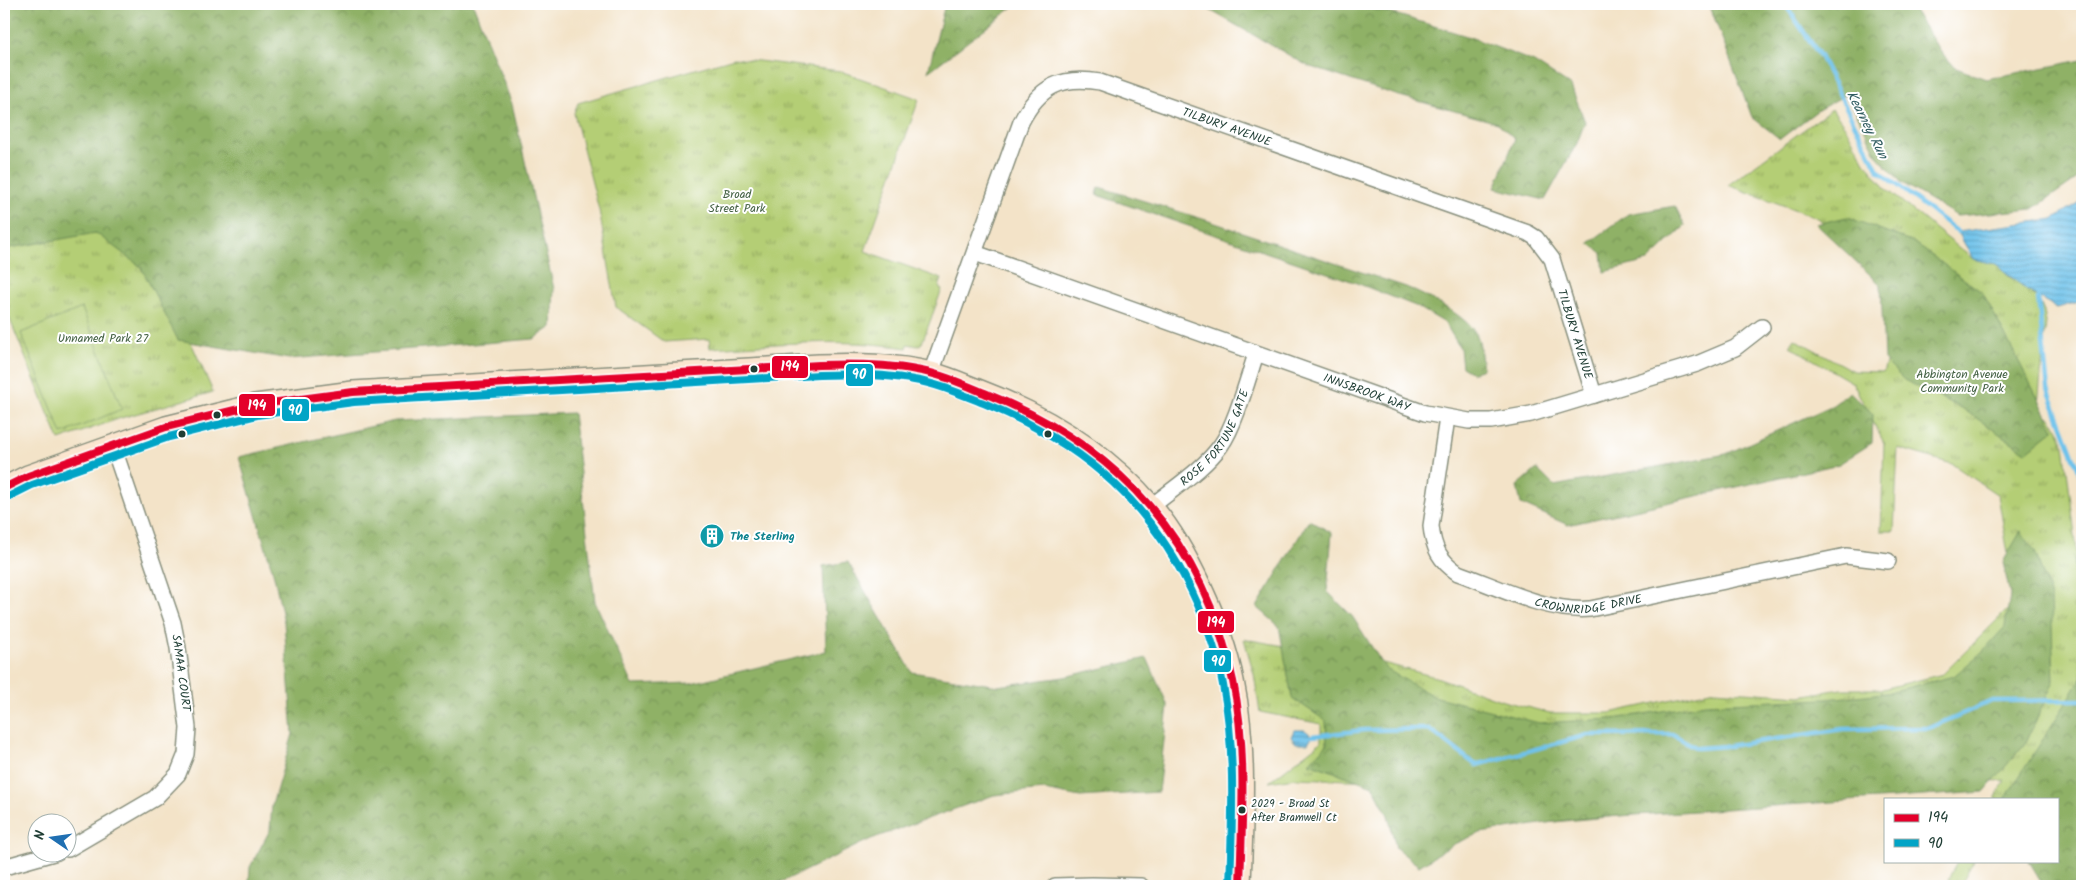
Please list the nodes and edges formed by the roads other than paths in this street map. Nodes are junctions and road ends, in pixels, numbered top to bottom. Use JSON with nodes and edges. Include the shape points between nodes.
{"nodes":[{"id":1,"x":975,"y":253,"type":"junction"},
{"id":2,"x":1762,"y":327,"type":"dead end"},
{"id":3,"x":1256,"y":354,"type":"junction"},
{"id":4,"x":931,"y":373,"type":"junction"},
{"id":5,"x":1594,"y":395,"type":"junction"},
{"id":6,"x":1447,"y":418,"type":"junction"},
{"id":7,"x":113,"y":446,"type":"junction"},
{"id":8,"x":4,"y":488,"type":"edge"},
{"id":9,"x":1152,"y":506,"type":"junction"},
{"id":10,"x":1888,"y":560,"type":"dead end"},
{"id":11,"x":78,"y":843,"type":"edge"},
{"id":12,"x":28,"y":860,"type":"edge"},
{"id":13,"x":4,"y":867,"type":"edge"},
{"id":14,"x":1055,"y":886,"type":"edge"},
{"id":15,"x":1141,"y":886,"type":"edge"},
{"id":16,"x":1240,"y":886,"type":"edge"}],
"edges":[{"from":1,"to":3,"type":"street","name":"INNSBROOK WAY"},
{"from":1,"to":4,"type":"street","name":"TILBURY AVENUE"},
{"from":1,"to":5,"type":"street","name":"TILBURY AVENUE","via":[[1022,122],[1033,102],[1062,82],[1100,82],[1536,238],[1552,259]]},
{"from":2,"to":5,"type":"street","name":"INNSBROOK WAY","via":[[1735,348],[1697,364]]},
{"from":3,"to":6,"type":"street","name":"INNSBROOK WAY"},
{"from":3,"to":9,"type":"street","name":"ROSE FORTUNE GATE","via":[[1223,443]]},
{"from":4,"to":7,"type":"street","via":[[888,366],[830,365],[354,392],[255,405],[166,426]]},
{"from":4,"to":9,"type":"street","via":[[1010,402],[1048,422],[1084,445]]},
{"from":5,"to":6,"type":"street","name":"INNSBROOK WAY","via":[[1511,418],[1491,421]]},
{"from":6,"to":10,"type":"street","name":"CROWNRIDGE DRIVE","via":[[1431,526],[1432,542],[1438,554],[1458,573],[1555,608],[1590,610],[1846,556]]},
{"from":7,"to":8,"type":"street","via":[[28,476]]},
{"from":7,"to":11,"type":"street","name":"SAMAA COURT","via":[[173,622],[188,728],[186,754],[178,774],[155,798]]},
{"from":9,"to":16,"type":"street","via":[[1182,552],[1205,597],[1233,680],[1243,775]]},
{"from":12,"to":13,"type":"street"},
{"from":14,"to":15,"type":"street"}]}
